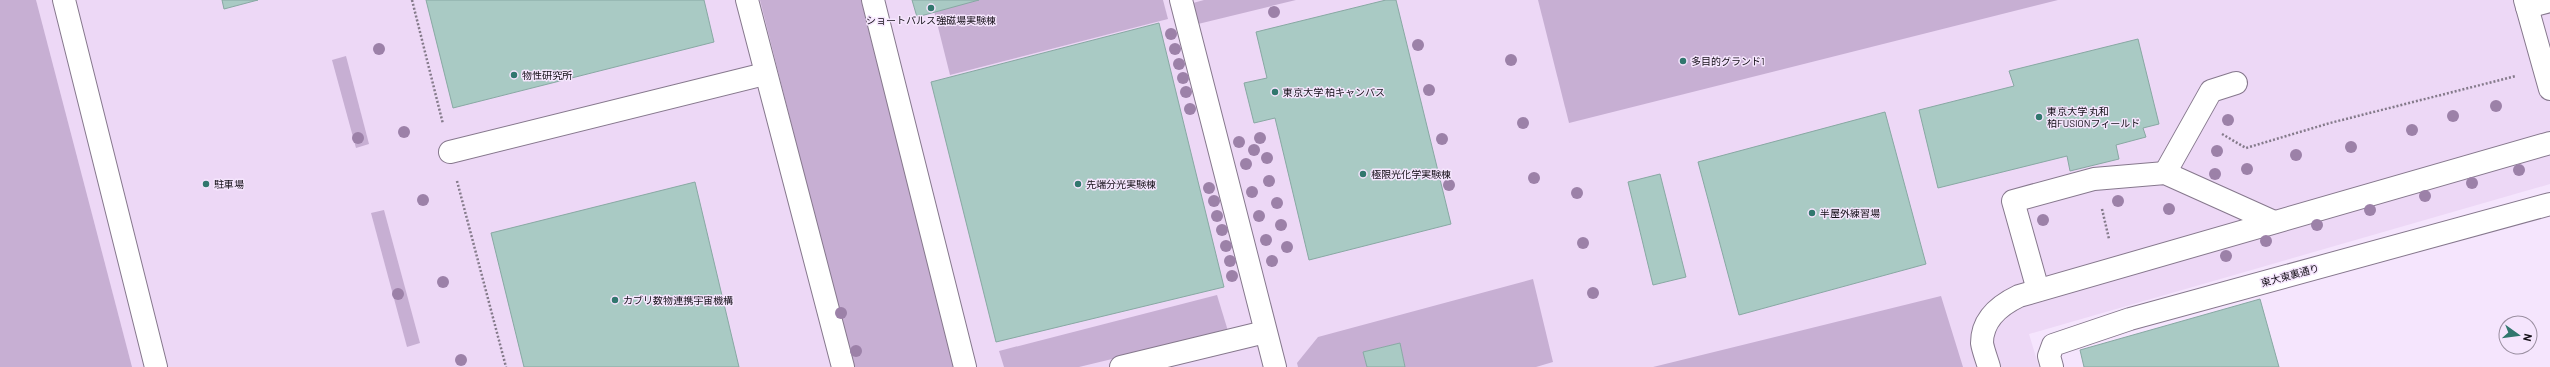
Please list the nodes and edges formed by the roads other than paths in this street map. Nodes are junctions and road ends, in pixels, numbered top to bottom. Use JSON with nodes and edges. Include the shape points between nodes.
{"nodes":[{"id":1,"x":64,"y":0,"type":"edge"},
{"id":2,"x":747,"y":0,"type":"edge"},
{"id":3,"x":873,"y":0,"type":"edge"},
{"id":4,"x":1181,"y":0,"type":"edge"},
{"id":5,"x":2550,"y":1,"type":"edge"},
{"id":6,"x":2526,"y":4,"type":"edge"},
{"id":7,"x":766,"y":74,"type":"junction"},
{"id":8,"x":2236,"y":83,"type":"dead end"},
{"id":9,"x":2550,"y":89,"type":"edge"},
{"id":10,"x":2550,"y":143,"type":"edge"},
{"id":11,"x":450,"y":152,"type":"road end"},
{"id":12,"x":2165,"y":173,"type":"junction"},
{"id":13,"x":2550,"y":204,"type":"edge"},
{"id":14,"x":2274,"y":222,"type":"junction"},
{"id":15,"x":2038,"y":290,"type":"junction"},
{"id":16,"x":1265,"y":332,"type":"junction"},
{"id":17,"x":156,"y":367,"type":"edge"},
{"id":18,"x":843,"y":367,"type":"edge"},
{"id":19,"x":965,"y":367,"type":"edge"},
{"id":20,"x":1121,"y":367,"type":"edge"},
{"id":21,"x":1275,"y":367,"type":"edge"},
{"id":22,"x":1989,"y":367,"type":"edge"},
{"id":23,"x":2052,"y":367,"type":"edge"}],
"edges":[{"from":1,"to":17,"type":"street"},
{"from":2,"to":7,"type":"street"},
{"from":3,"to":19,"type":"street"},
{"from":4,"to":16,"type":"street"},
{"from":5,"to":6,"type":"street"},
{"from":6,"to":9,"type":"street"},
{"from":7,"to":11,"type":"street"},
{"from":7,"to":18,"type":"street"},
{"from":8,"to":12,"type":"street","via":[[2211,91]]},
{"from":10,"to":14,"type":"street"},
{"from":12,"to":14,"type":"street"},
{"from":12,"to":15,"type":"street","via":[[2094,180],[2013,202]]},
{"from":13,"to":23,"type":"street","name":"東大東裏通り","via":[[2130,319],[2053,345],[2049,356]]},
{"from":14,"to":15,"type":"street"},
{"from":15,"to":22,"type":"street","via":[[2019,296],[1994,311],[1985,328],[1982,343]]},
{"from":16,"to":20,"type":"street"},
{"from":16,"to":21,"type":"street"}]}
